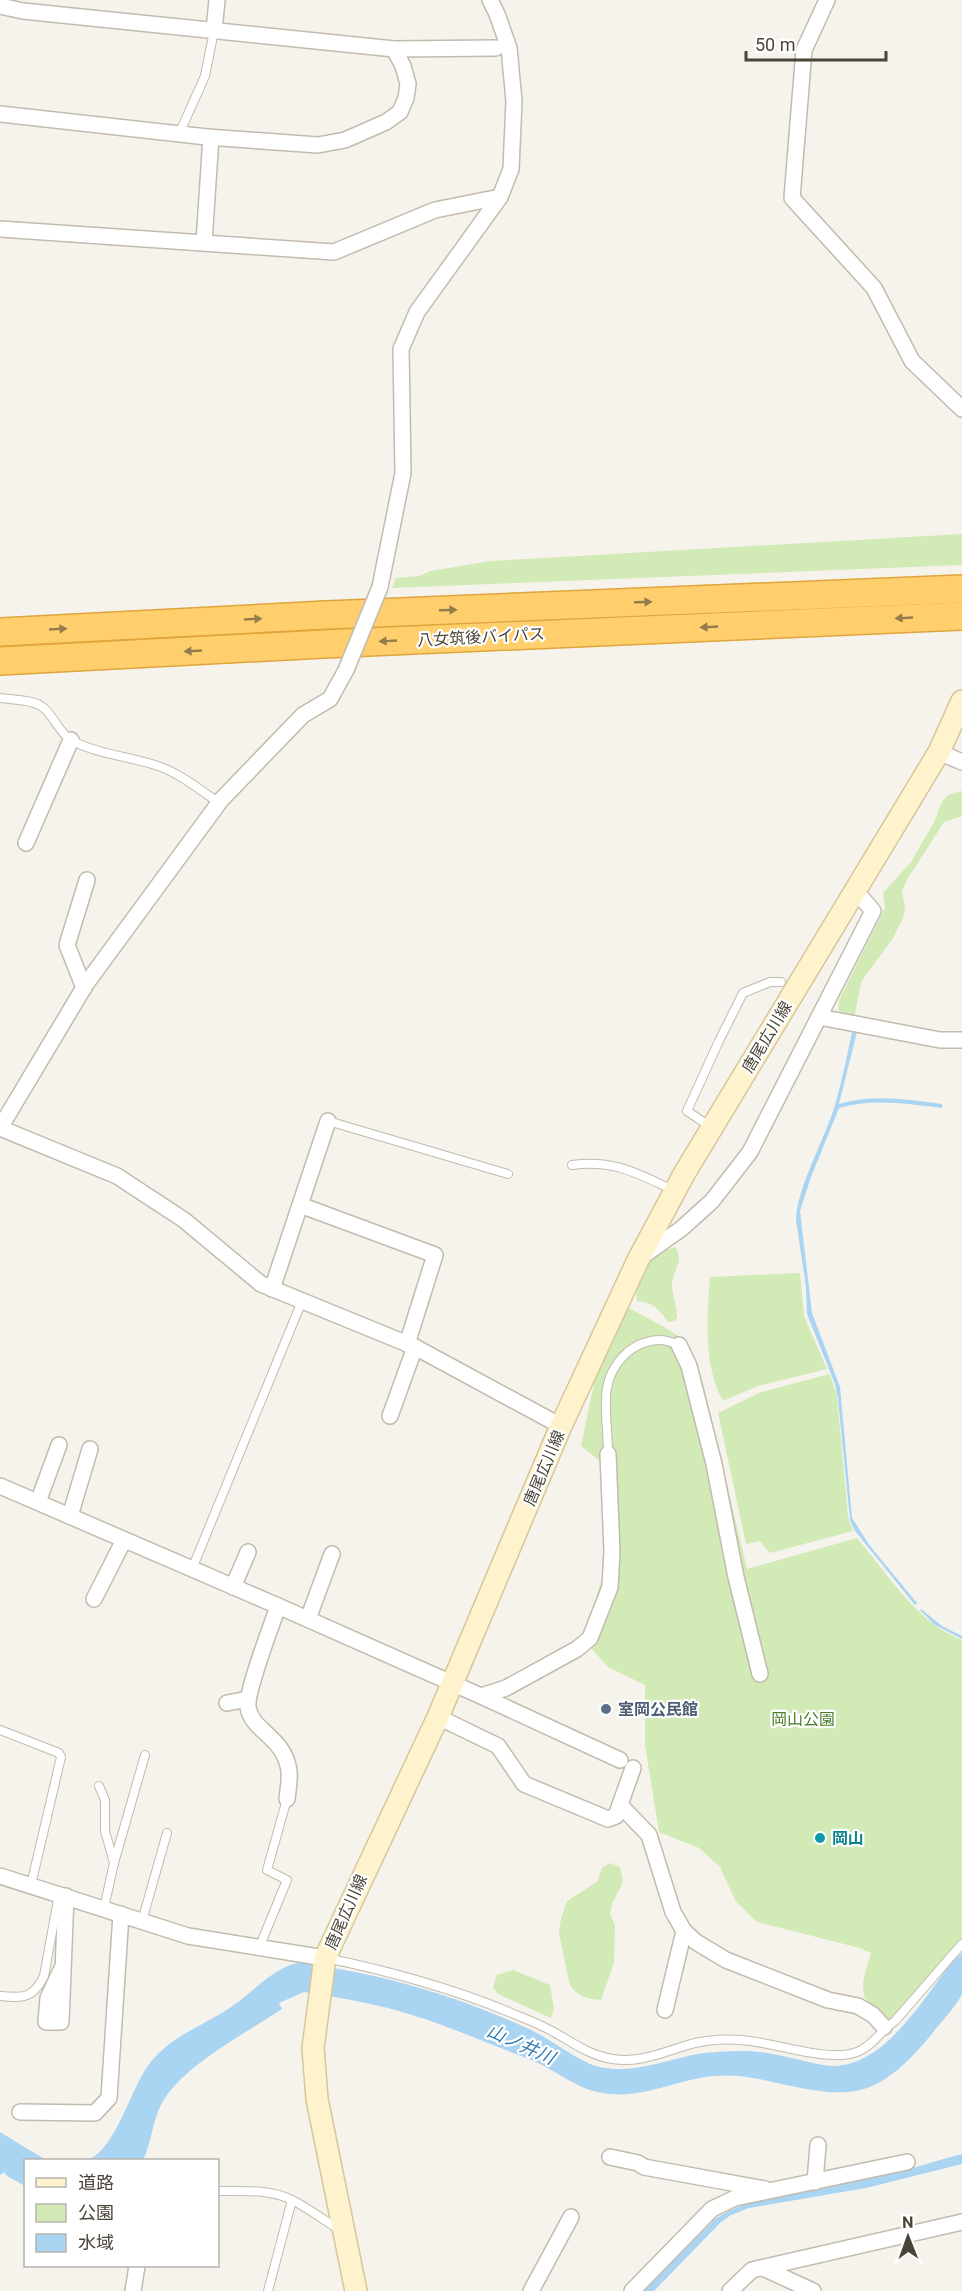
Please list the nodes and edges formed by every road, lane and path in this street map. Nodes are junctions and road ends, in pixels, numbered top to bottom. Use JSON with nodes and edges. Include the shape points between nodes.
{"nodes":[{"id":1,"x":217,"y":0,"type":"edge"},
{"id":2,"x":490,"y":0,"type":"edge"},
{"id":3,"x":827,"y":0,"type":"edge"},
{"id":4,"x":0,"y":6,"type":"edge"},
{"id":5,"x":214,"y":31,"type":"junction"},
{"id":6,"x":496,"y":48,"type":"dead end"},
{"id":7,"x":394,"y":49,"type":"junction"},
{"id":8,"x":0,"y":114,"type":"edge"},
{"id":9,"x":179,"y":134,"type":"junction"},
{"id":10,"x":211,"y":137,"type":"junction"},
{"id":11,"x":500,"y":197,"type":"junction"},
{"id":12,"x":0,"y":229,"type":"edge"},
{"id":13,"x":204,"y":242,"type":"junction"},
{"id":14,"x":962,"y":409,"type":"edge"},
{"id":15,"x":962,"y":589,"type":"edge"},
{"id":16,"x":962,"y":616,"type":"edge"},
{"id":17,"x":0,"y":632,"type":"edge"},
{"id":18,"x":0,"y":661,"type":"edge"},
{"id":19,"x":0,"y":698,"type":"edge"},
{"id":20,"x":962,"y":700,"type":"edge"},
{"id":21,"x":71,"y":740,"type":"junction"},
{"id":22,"x":939,"y":752,"type":"junction"},
{"id":23,"x":962,"y":762,"type":"edge"},
{"id":24,"x":219,"y":802,"type":"junction"},
{"id":25,"x":26,"y":843,"type":"dead end"},
{"id":26,"x":87,"y":880,"type":"dead end"},
{"id":27,"x":855,"y":890,"type":"junction"},
{"id":28,"x":781,"y":982,"type":"dead end"},
{"id":29,"x":84,"y":988,"type":"junction"},
{"id":30,"x":819,"y":1017,"type":"junction"},
{"id":31,"x":962,"y":1040,"type":"edge"},
{"id":32,"x":328,"y":1121,"type":"joint"},
{"id":33,"x":0,"y":1128,"type":"edge"},
{"id":34,"x":712,"y":1128,"type":"junction"},
{"id":35,"x":572,"y":1165,"type":"dead end"},
{"id":36,"x":508,"y":1174,"type":"dead end"},
{"id":37,"x":675,"y":1191,"type":"junction"},
{"id":38,"x":300,"y":1205,"type":"junction"},
{"id":39,"x":638,"y":1260,"type":"junction"},
{"id":40,"x":272,"y":1289,"type":"junction"},
{"id":41,"x":302,"y":1301,"type":"junction"},
{"id":42,"x":411,"y":1345,"type":"junction"},
{"id":43,"x":679,"y":1345,"type":"joint"},
{"id":44,"x":390,"y":1416,"type":"dead end"},
{"id":45,"x":561,"y":1426,"type":"junction"},
{"id":46,"x":59,"y":1445,"type":"dead end"},
{"id":47,"x":90,"y":1449,"type":"dead end"},
{"id":48,"x":608,"y":1454,"type":"joint"},
{"id":49,"x":0,"y":1486,"type":"edge"},
{"id":50,"x":38,"y":1502,"type":"junction"},
{"id":51,"x":70,"y":1516,"type":"junction"},
{"id":52,"x":124,"y":1540,"type":"junction"},
{"id":53,"x":248,"y":1552,"type":"dead end"},
{"id":54,"x":332,"y":1554,"type":"dead end"},
{"id":55,"x":192,"y":1569,"type":"junction"},
{"id":56,"x":233,"y":1587,"type":"junction"},
{"id":57,"x":94,"y":1599,"type":"dead end"},
{"id":58,"x":278,"y":1606,"type":"junction"},
{"id":59,"x":308,"y":1619,"type":"junction"},
{"id":60,"x":760,"y":1674,"type":"dead end"},
{"id":61,"x":452,"y":1684,"type":"junction"},
{"id":62,"x":481,"y":1696,"type":"junction"},
{"id":63,"x":248,"y":1699,"type":"junction"},
{"id":64,"x":227,"y":1703,"type":"dead end"},
{"id":65,"x":438,"y":1717,"type":"junction"},
{"id":66,"x":0,"y":1730,"type":"edge"},
{"id":67,"x":145,"y":1755,"type":"dead end"},
{"id":68,"x":99,"y":1786,"type":"dead end"},
{"id":69,"x":287,"y":1798,"type":"joint"},
{"id":70,"x":620,"y":1805,"type":"junction"},
{"id":71,"x":167,"y":1833,"type":"dead end"},
{"id":72,"x":114,"y":1863,"type":"junction"},
{"id":73,"x":0,"y":1876,"type":"edge"},
{"id":74,"x":31,"y":1885,"type":"junction"},
{"id":75,"x":62,"y":1895,"type":"junction"},
{"id":76,"x":104,"y":1908,"type":"junction"},
{"id":77,"x":121,"y":1914,"type":"junction"},
{"id":78,"x":142,"y":1921,"type":"junction"},
{"id":79,"x":684,"y":1931,"type":"junction"},
{"id":80,"x":962,"y":1944,"type":"edge"},
{"id":81,"x":260,"y":1948,"type":"junction"},
{"id":82,"x":325,"y":1961,"type":"junction"},
{"id":83,"x":63,"y":1966,"type":"dead end"},
{"id":84,"x":0,"y":1996,"type":"edge"},
{"id":85,"x":664,"y":2010,"type":"dead end"},
{"id":86,"x":884,"y":2028,"type":"junction"},
{"id":87,"x":20,"y":2112,"type":"dead end"},
{"id":88,"x":818,"y":2145,"type":"dead end"},
{"id":89,"x":610,"y":2157,"type":"dead end"},
{"id":90,"x":907,"y":2162,"type":"dead end"},
{"id":91,"x":815,"y":2182,"type":"junction"},
{"id":92,"x":219,"y":2191,"type":"edge"},
{"id":93,"x":772,"y":2191,"type":"junction"},
{"id":94,"x":292,"y":2200,"type":"junction"},
{"id":95,"x":571,"y":2217,"type":"dead end"},
{"id":96,"x":962,"y":2222,"type":"edge"},
{"id":97,"x":344,"y":2232,"type":"junction"},
{"id":98,"x":137,"y":2267,"type":"edge"},
{"id":99,"x":763,"y":2268,"type":"junction"},
{"id":100,"x":133,"y":2291,"type":"edge"},
{"id":101,"x":268,"y":2291,"type":"edge"},
{"id":102,"x":356,"y":2291,"type":"edge"},
{"id":103,"x":531,"y":2291,"type":"edge"},
{"id":104,"x":632,"y":2291,"type":"edge"},
{"id":105,"x":730,"y":2291,"type":"edge"},
{"id":106,"x":813,"y":2291,"type":"edge"}],
"edges":[{"from":1,"to":5,"type":"street"},
{"from":2,"to":11,"type":"street","via":[[509,48],[514,101],[511,169]]},
{"from":3,"to":14,"type":"street","via":[[804,50],[792,198],[874,288],[912,361]]},
{"from":4,"to":5,"type":"street"},
{"from":5,"to":7,"type":"street"},
{"from":5,"to":9,"type":"lane","via":[[204,76]]},
{"from":6,"to":7,"type":"street"},
{"from":7,"to":10,"type":"street","via":[[408,84],[400,112],[386,122],[345,140],[318,145]]},
{"from":8,"to":9,"type":"street"},
{"from":9,"to":10,"type":"street"},
{"from":10,"to":13,"type":"street"},
{"from":11,"to":13,"type":"street","via":[[435,210],[334,252]]},
{"from":11,"to":24,"type":"street","bridge":true,"via":[[417,312],[401,349],[403,473],[380,587],[346,670],[330,699],[303,715]]},
{"from":12,"to":13,"type":"street"},
{"from":17,"to":15,"type":"highway","name":"八女筑後バイパス","one_way":true},
{"from":16,"to":18,"type":"highway","name":"八女筑後バイパス","one_way":true},
{"from":19,"to":21,"type":"lane","via":[[42,706]]},
{"from":20,"to":22,"type":"main road","name":"唐尾広川線"},
{"from":21,"to":24,"type":"lane","via":[[158,766]]},
{"from":21,"to":25,"type":"street"},
{"from":22,"to":23,"type":"street"},
{"from":22,"to":27,"type":"main road","name":"唐尾広川線"},
{"from":24,"to":29,"type":"street"},
{"from":26,"to":29,"type":"street","via":[[67,945]]},
{"from":27,"to":30,"type":"street","via":[[873,911]]},
{"from":27,"to":34,"type":"main road","name":"唐尾広川線"},
{"from":28,"to":34,"type":"lane","via":[[770,982],[743,993],[719,1041],[687,1111]]},
{"from":29,"to":33,"type":"street"},
{"from":30,"to":31,"type":"street","via":[[940,1040]]},
{"from":30,"to":39,"type":"street","via":[[750,1152],[712,1201]]},
{"from":32,"to":36,"type":"lane"},
{"from":32,"to":38,"type":"street"},
{"from":33,"to":40,"type":"street","via":[[117,1176],[184,1220]]},
{"from":34,"to":37,"type":"main road","name":"唐尾広川線"},
{"from":35,"to":37,"type":"lane","via":[[613,1165]]},
{"from":37,"to":39,"type":"main road","name":"唐尾広川線"},
{"from":38,"to":40,"type":"street"},
{"from":38,"to":42,"type":"street","via":[[435,1255]]},
{"from":39,"to":45,"type":"main road","name":"唐尾広川線"},
{"from":40,"to":41,"type":"street"},
{"from":41,"to":42,"type":"street"},
{"from":41,"to":55,"type":"lane"},
{"from":42,"to":44,"type":"street"},
{"from":42,"to":45,"type":"street"},
{"from":43,"to":48,"type":"lane","via":[[663,1340],[644,1343],[621,1358],[611,1375],[606,1396]]},
{"from":43,"to":60,"type":"street","via":[[689,1366],[714,1464]]},
{"from":45,"to":61,"type":"main road","name":"唐尾広川線"},
{"from":46,"to":50,"type":"street"},
{"from":47,"to":51,"type":"street"},
{"from":48,"to":62,"type":"street","via":[[610,1587],[590,1638],[506,1688]]},
{"from":49,"to":50,"type":"street"},
{"from":50,"to":51,"type":"street"},
{"from":51,"to":52,"type":"street"},
{"from":52,"to":55,"type":"street"},
{"from":52,"to":57,"type":"street"},
{"from":53,"to":56,"type":"street"},
{"from":54,"to":59,"type":"street"},
{"from":55,"to":56,"type":"street"},
{"from":56,"to":58,"type":"street"},
{"from":58,"to":59,"type":"street"},
{"from":58,"to":63,"type":"street"},
{"from":59,"to":61,"type":"street"},
{"from":61,"to":62,"type":"street"},
{"from":61,"to":65,"type":"main road","name":"唐尾広川線"},
{"from":62,"to":70,"type":"street","via":[[626,1764]]},
{"from":63,"to":64,"type":"street"},
{"from":63,"to":69,"type":"street","via":[[255,1724],[283,1752],[289,1771]]},
{"from":65,"to":70,"type":"street","via":[[498,1746],[524,1784],[608,1819],[616,1816]]},
{"from":65,"to":82,"type":"main road","name":"唐尾広川線"},
{"from":66,"to":74,"type":"lane","via":[[62,1756]]},
{"from":67,"to":72,"type":"lane"},
{"from":68,"to":72,"type":"lane","via":[[105,1800],[105,1831]]},
{"from":69,"to":81,"type":"lane","via":[[267,1870],[286,1880]]},
{"from":70,"to":79,"type":"street","via":[[649,1835],[673,1912]]},
{"from":71,"to":78,"type":"lane"},
{"from":72,"to":76,"type":"lane"},
{"from":73,"to":74,"type":"street"},
{"from":74,"to":75,"type":"street"},
{"from":75,"to":76,"type":"street"},
{"from":75,"to":83,"type":"street"},
{"from":75,"to":84,"type":"lane","via":[[40,1984],[31,1995],[21,1998]]},
{"from":76,"to":77,"type":"street"},
{"from":77,"to":78,"type":"street"},
{"from":77,"to":87,"type":"street","via":[[109,2098],[95,2113]]},
{"from":78,"to":81,"type":"street","via":[[188,1936]]},
{"from":79,"to":85,"type":"street"},
{"from":79,"to":86,"type":"street","via":[[726,1960],[828,2000],[858,2006]]},
{"from":80,"to":86,"type":"lane","via":[[895,2021]]},
{"from":81,"to":82,"type":"street"},
{"from":82,"to":86,"type":"lane","via":[[390,1971],[469,1995],[610,2059],[649,2057],[715,2040],[741,2040],[842,2055],[858,2052]]},
{"from":82,"to":97,"type":"main road","name":"唐尾広川線","via":[[313,2048],[317,2106]]},
{"from":88,"to":91,"type":"street"},
{"from":89,"to":93,"type":"street"},
{"from":90,"to":91,"type":"street"},
{"from":91,"to":93,"type":"street"},
{"from":92,"to":94,"type":"lane","via":[[254,2191]]},
{"from":93,"to":104,"type":"street","via":[[712,2209]]},
{"from":94,"to":97,"type":"lane"},
{"from":94,"to":101,"type":"lane"},
{"from":95,"to":103,"type":"street"},
{"from":96,"to":99,"type":"street"},
{"from":97,"to":102,"type":"main road","name":"唐尾広川線"},
{"from":98,"to":100,"type":"street"},
{"from":99,"to":105,"type":"street","via":[[752,2270]]},
{"from":99,"to":106,"type":"street"}]}
